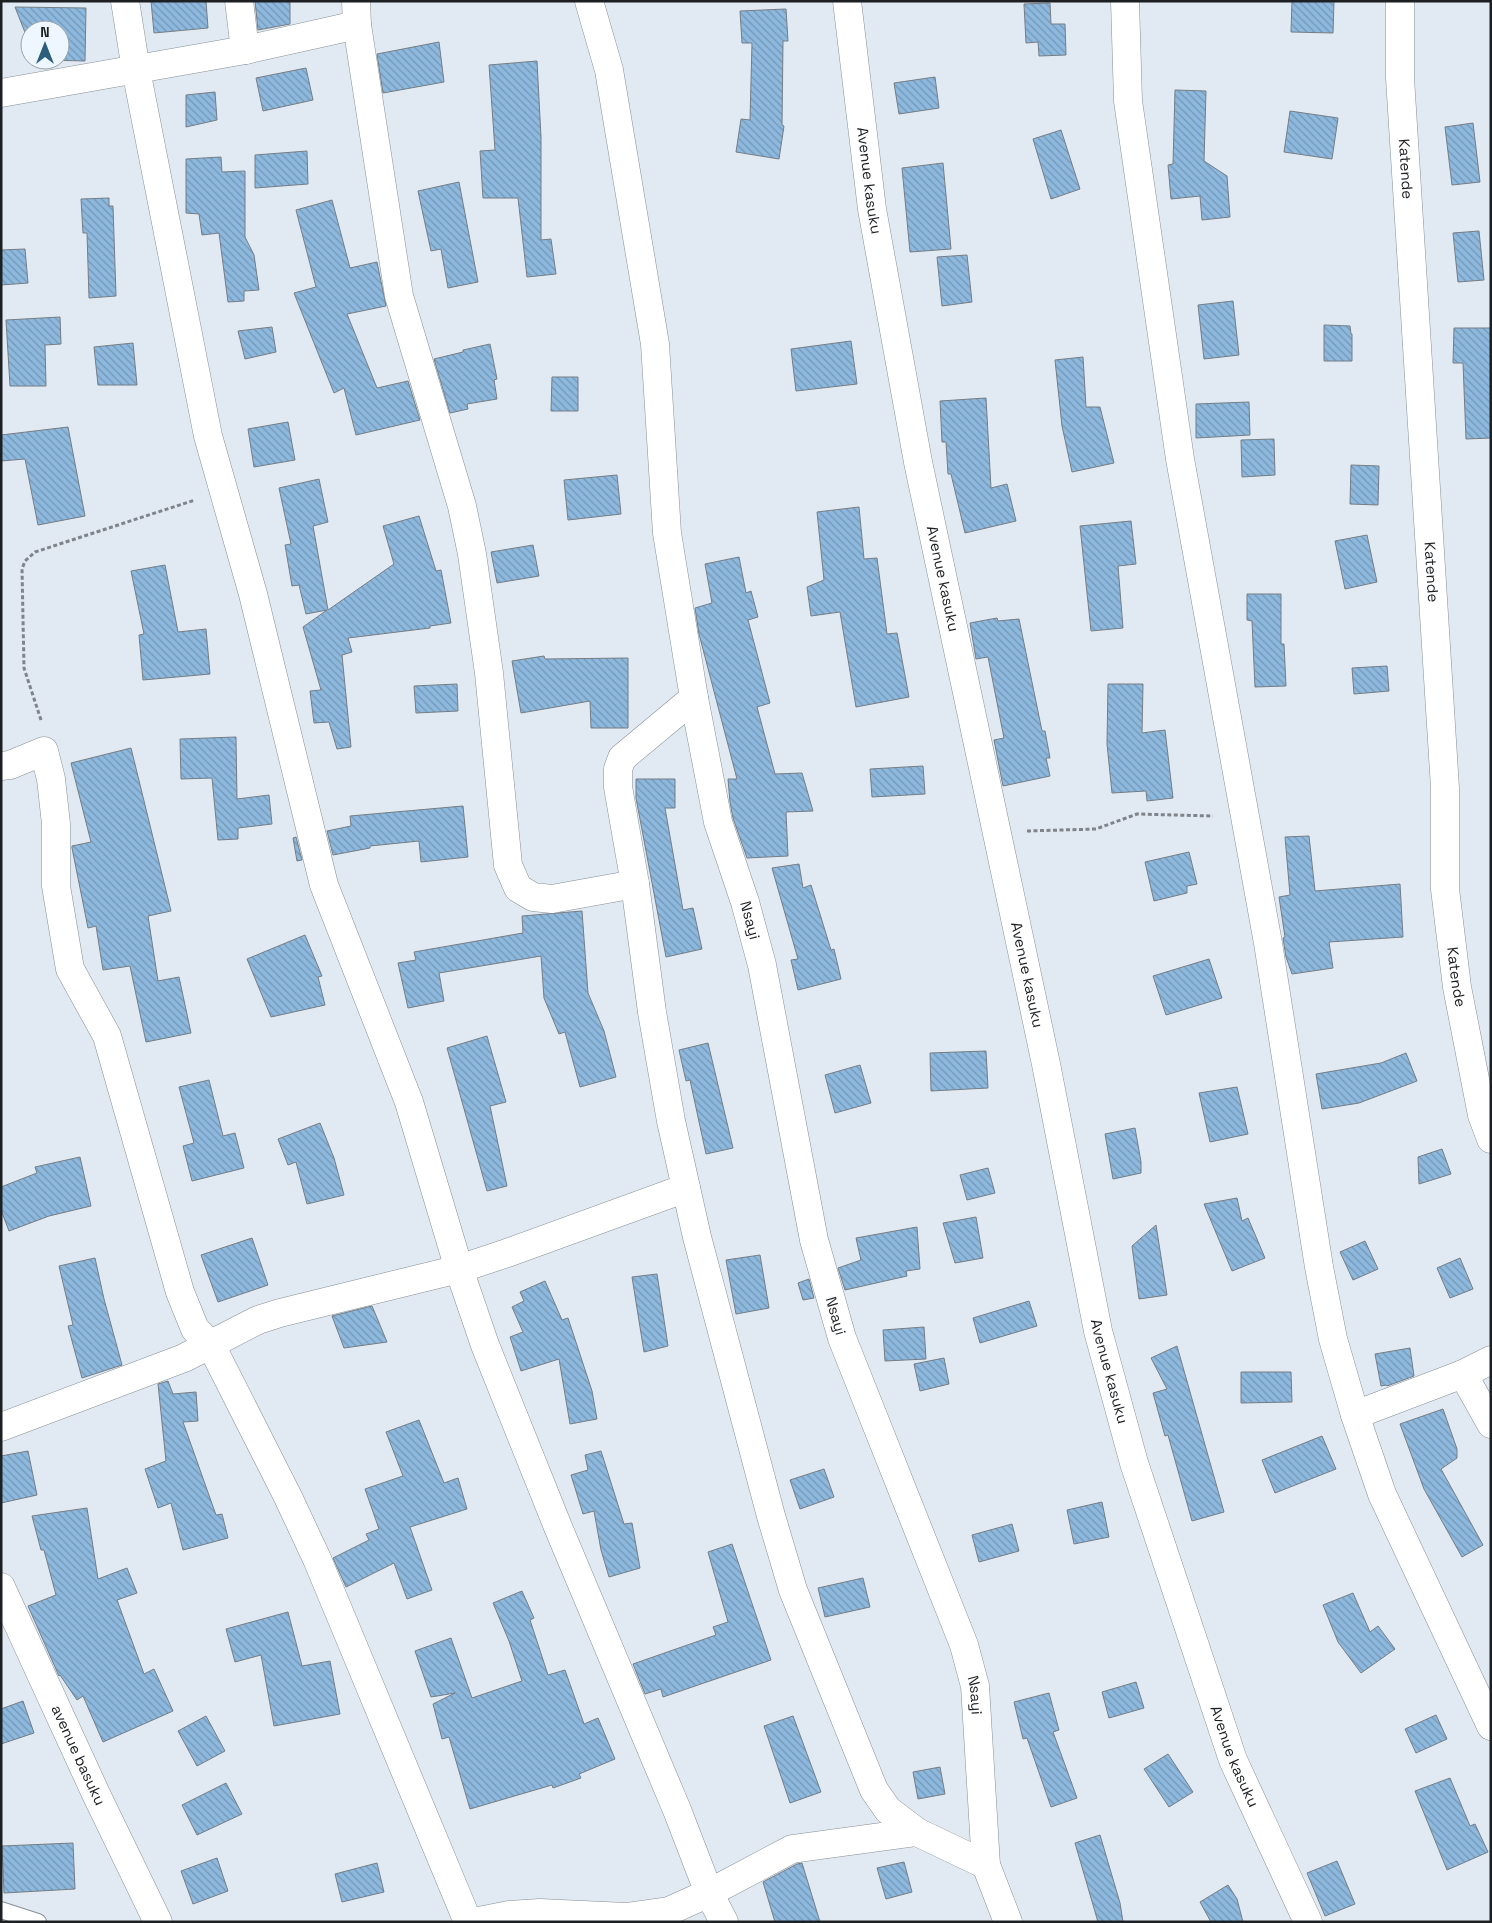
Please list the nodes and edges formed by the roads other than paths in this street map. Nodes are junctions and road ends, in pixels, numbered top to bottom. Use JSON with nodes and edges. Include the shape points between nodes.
{"nodes":[{"id":1,"x":126,"y":1,"type":"edge"},
{"id":2,"x":239,"y":1,"type":"edge"},
{"id":3,"x":589,"y":1,"type":"edge"},
{"id":4,"x":847,"y":1,"type":"edge"},
{"id":5,"x":1126,"y":1,"type":"edge"},
{"id":6,"x":1400,"y":1,"type":"edge"},
{"id":7,"x":357,"y":13,"type":"edge"},
{"id":8,"x":246,"y":50,"type":"junction"},
{"id":9,"x":136,"y":70,"type":"junction"},
{"id":10,"x":1,"y":92,"type":"edge"},
{"id":11,"x":694,"y":698,"type":"junction"},
{"id":12,"x":1,"y":766,"type":"edge"},
{"id":13,"x":635,"y":884,"type":"junction"},
{"id":14,"x":1491,"y":1139,"type":"edge"},
{"id":15,"x":686,"y":1188,"type":"junction"},
{"id":16,"x":459,"y":1269,"type":"junction"},
{"id":17,"x":211,"y":1345,"type":"junction"},
{"id":18,"x":1491,"y":1360,"type":"edge"},
{"id":19,"x":1463,"y":1374,"type":"junction"},
{"id":20,"x":1355,"y":1415,"type":"junction"},
{"id":21,"x":1491,"y":1424,"type":"edge"},
{"id":22,"x":1,"y":1427,"type":"edge"},
{"id":23,"x":1,"y":1587,"type":"edge"},
{"id":24,"x":1491,"y":1726,"type":"edge"},
{"id":25,"x":917,"y":1832,"type":"junction"},
{"id":26,"x":986,"y":1865,"type":"junction"},
{"id":27,"x":709,"y":1893,"type":"junction"},
{"id":28,"x":1,"y":1910,"type":"edge"},
{"id":29,"x":38,"y":1922,"type":"edge"},
{"id":30,"x":158,"y":1922,"type":"edge"},
{"id":31,"x":468,"y":1922,"type":"edge"},
{"id":32,"x":474,"y":1922,"type":"edge"},
{"id":33,"x":724,"y":1922,"type":"edge"},
{"id":34,"x":1008,"y":1922,"type":"edge"},
{"id":35,"x":1308,"y":1922,"type":"edge"}],
"edges":[{"from":1,"to":9,"type":"street"},
{"from":2,"to":8,"type":"street"},
{"from":3,"to":11,"type":"street","name":"Nsayi","via":[[609,70],[655,344],[667,533]]},
{"from":4,"to":35,"type":"street","name":"Avenue kasuku","via":[[872,208],[918,462],[1046,1064],[1098,1331],[1134,1462],[1233,1760]]},
{"from":5,"to":20,"type":"street","via":[[1128,101],[1180,459],[1269,953],[1320,1276],[1333,1340]]},
{"from":6,"to":14,"type":"street","name":"Katende","via":[[1400,78],[1445,788],[1444,889],[1457,987],[1482,1115]]},
{"from":7,"to":8,"type":"street"},
{"from":7,"to":13,"type":"street","via":[[399,296],[462,506],[472,554],[489,673],[508,865],[518,888],[533,897],[552,899]]},
{"from":8,"to":9,"type":"street"},
{"from":9,"to":10,"type":"street"},
{"from":9,"to":16,"type":"street","via":[[208,436],[253,594],[324,885],[409,1102]]},
{"from":11,"to":13,"type":"street","via":[[622,758],[618,769],[618,787]]},
{"from":11,"to":26,"type":"street","name":"Nsayi","via":[[718,822],[762,965],[812,1230],[824,1276],[842,1338],[964,1645],[975,1686]]},
{"from":12,"to":17,"type":"street","via":[[44,751],[56,824],[56,886],[70,969],[107,1036],[180,1292],[195,1329]]},
{"from":13,"to":15,"type":"street","via":[[652,1012]]},
{"from":15,"to":16,"type":"street"},
{"from":15,"to":25,"type":"street","via":[[771,1516],[794,1590],[874,1790],[888,1810]]},
{"from":16,"to":17,"type":"street","via":[[280,1313],[258,1320]]},
{"from":16,"to":27,"type":"street","via":[[513,1418]]},
{"from":17,"to":22,"type":"street"},
{"from":17,"to":31,"type":"street","via":[[316,1559]]},
{"from":18,"to":19,"type":"street"},
{"from":19,"to":20,"type":"street"},
{"from":19,"to":21,"type":"street"},
{"from":20,"to":24,"type":"street","via":[[1382,1494]]},
{"from":23,"to":30,"type":"street","name":"avenue basuku"},
{"from":25,"to":26,"type":"street"},
{"from":25,"to":27,"type":"street","via":[[792,1849]]},
{"from":26,"to":34,"type":"street","name":"Nsayi"},
{"from":27,"to":32,"type":"street","via":[[669,1911],[626,1917],[540,1913]]},
{"from":27,"to":33,"type":"street"},
{"from":28,"to":29,"type":"lane"}]}
